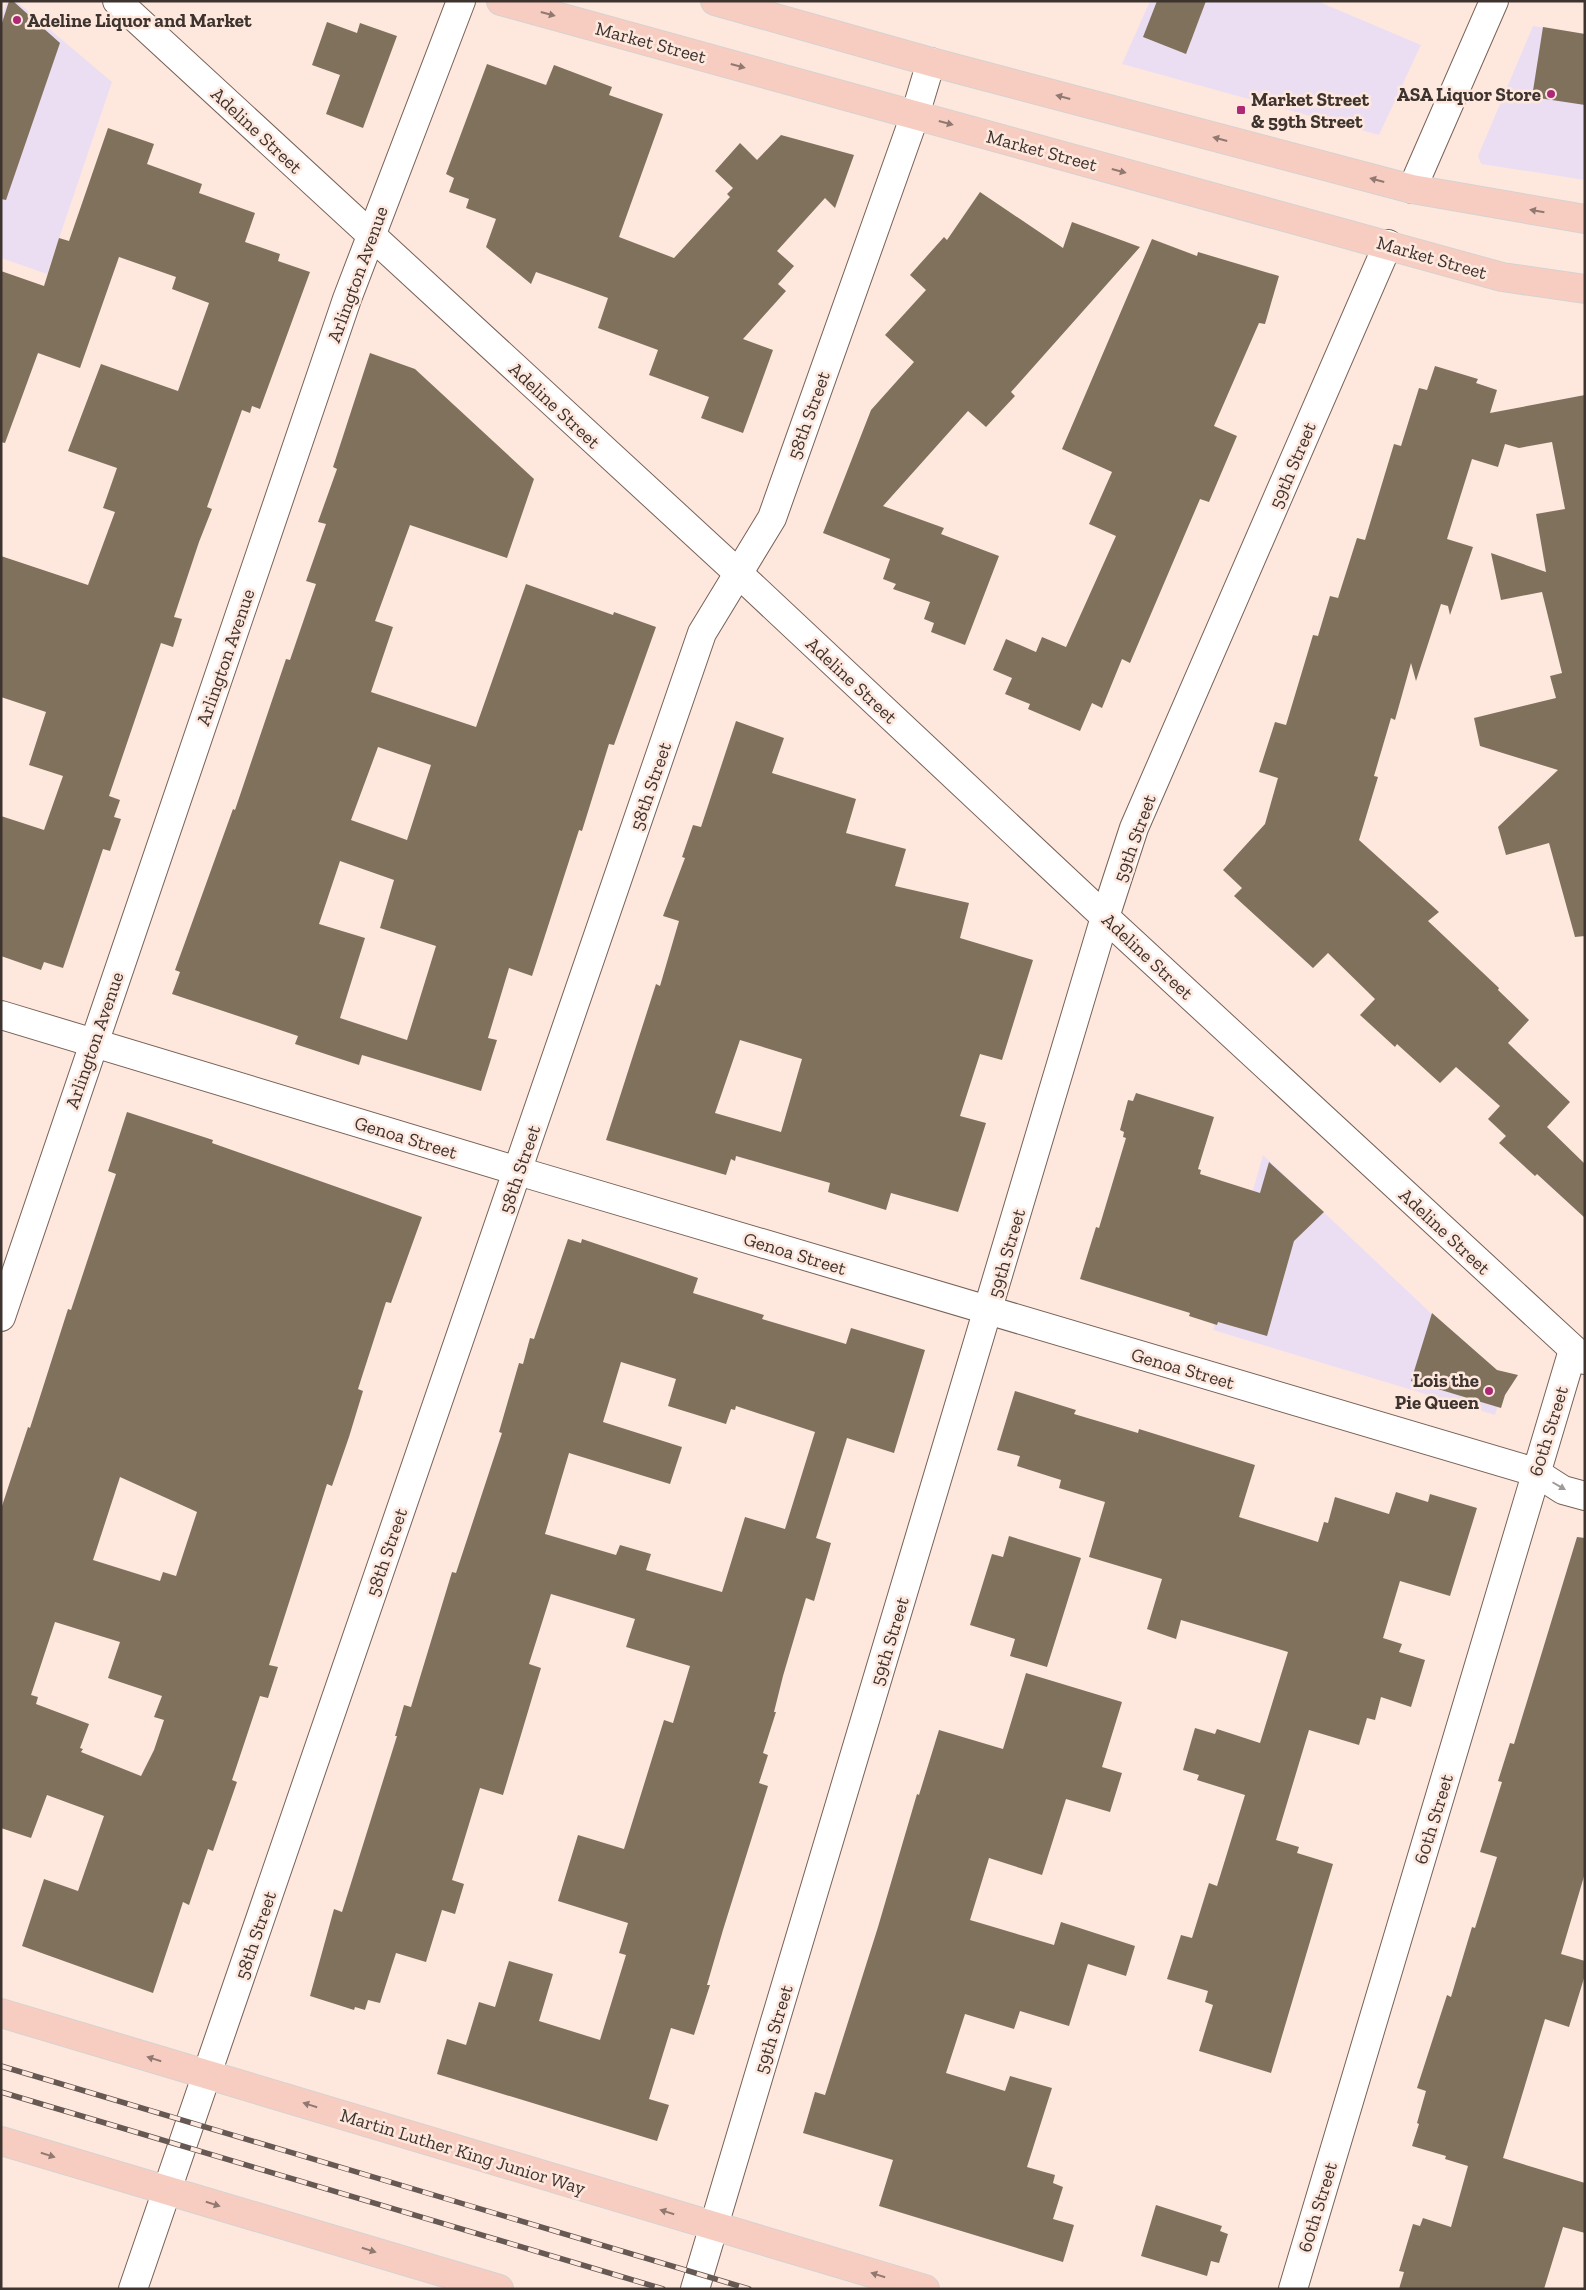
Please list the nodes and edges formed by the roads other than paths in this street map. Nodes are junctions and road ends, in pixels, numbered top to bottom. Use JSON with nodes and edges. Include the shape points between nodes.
{"nodes":[{"id":1,"x":117,"y":1,"type":"edge"},
{"id":2,"x":460,"y":1,"type":"edge"},
{"id":3,"x":501,"y":1,"type":"edge"},
{"id":4,"x":715,"y":1,"type":"edge"},
{"id":5,"x":1494,"y":1,"type":"edge"},
{"id":6,"x":931,"y":62,"type":"junction"},
{"id":7,"x":915,"y":115,"type":"junction"},
{"id":8,"x":1412,"y":189,"type":"junction"},
{"id":9,"x":1585,"y":219,"type":"edge"},
{"id":10,"x":371,"y":235,"type":"junction"},
{"id":11,"x":1388,"y":244,"type":"junction"},
{"id":12,"x":1585,"y":290,"type":"edge"},
{"id":13,"x":738,"y":573,"type":"junction"},
{"id":14,"x":1106,"y":918,"type":"junction"},
{"id":15,"x":1,"y":1015,"type":"edge"},
{"id":16,"x":93,"y":1043,"type":"junction"},
{"id":17,"x":518,"y":1171,"type":"junction"},
{"id":18,"x":989,"y":1310,"type":"junction"},
{"id":19,"x":1,"y":1316,"type":"edge"},
{"id":20,"x":1579,"y":1355,"type":"edge"},
{"id":21,"x":1535,"y":1472,"type":"junction"},
{"id":22,"x":1585,"y":1496,"type":"edge"},
{"id":23,"x":1,"y":2013,"type":"edge"},
{"id":24,"x":206,"y":2074,"type":"junction"},
{"id":25,"x":1,"y":2141,"type":"edge"},
{"id":26,"x":167,"y":2190,"type":"junction"},
{"id":27,"x":714,"y":2226,"type":"junction"},
{"id":28,"x":133,"y":2289,"type":"edge"},
{"id":29,"x":498,"y":2289,"type":"edge"},
{"id":30,"x":695,"y":2289,"type":"edge"},
{"id":31,"x":925,"y":2289,"type":"edge"},
{"id":32,"x":1293,"y":2289,"type":"edge"}],
"edges":[{"from":1,"to":10,"type":"street","name":"Adeline Street"},
{"from":2,"to":10,"type":"street","name":"Arlington Avenue"},
{"from":3,"to":7,"type":"main road","name":"Market Street","one_way":true},
{"from":4,"to":6,"type":"main road"},
{"from":5,"to":8,"type":"street"},
{"from":6,"to":7,"type":"street","name":"58th Street"},
{"from":8,"to":6,"type":"main road","one_way":true},
{"from":7,"to":11,"type":"main road","name":"Market Street","one_way":true},
{"from":7,"to":13,"type":"street","name":"58th Street","via":[[772,518]]},
{"from":9,"to":8,"type":"main road","one_way":true},
{"from":10,"to":13,"type":"street","name":"Adeline Street"},
{"from":10,"to":16,"type":"street","name":"Arlington Avenue"},
{"from":11,"to":12,"type":"main road","name":"Market Street","via":[[1502,277]]},
{"from":11,"to":14,"type":"street","name":"59th Street","via":[[1134,828]]},
{"from":13,"to":14,"type":"street","name":"Adeline Street"},
{"from":13,"to":17,"type":"street","name":"58th Street","via":[[702,633]]},
{"from":14,"to":18,"type":"street","name":"59th Street"},
{"from":14,"to":20,"type":"street","name":"Adeline Street"},
{"from":15,"to":16,"type":"street","name":"Genoa Street"},
{"from":16,"to":17,"type":"street","name":"Genoa Street"},
{"from":16,"to":19,"type":"street","name":"Arlington Avenue"},
{"from":17,"to":18,"type":"street","name":"Genoa Street"},
{"from":17,"to":24,"type":"street","name":"58th Street"},
{"from":18,"to":21,"type":"street","name":"Genoa Street"},
{"from":18,"to":27,"type":"street","name":"59th Street"},
{"from":20,"to":21,"type":"street","name":"60th Street"},
{"from":21,"to":22,"type":"street","name":"Genoa Street","one_way":true,"via":[[1563,1490]]},
{"from":21,"to":32,"type":"street","name":"60th Street"},
{"from":24,"to":23,"type":"main road","name":"Martin Luther King Junior Way","one_way":true},
{"from":24,"to":26,"type":"street","name":"58th Street"},
{"from":27,"to":24,"type":"main road","name":"Martin Luther King Junior Way","one_way":true},
{"from":25,"to":26,"type":"main road","one_way":true},
{"from":26,"to":28,"type":"street","name":"58th Street"},
{"from":26,"to":29,"type":"main road","one_way":true},
{"from":27,"to":30,"type":"street","name":"59th Street"},
{"from":31,"to":27,"type":"main road","name":"Martin Luther King Junior Way","one_way":true}]}
